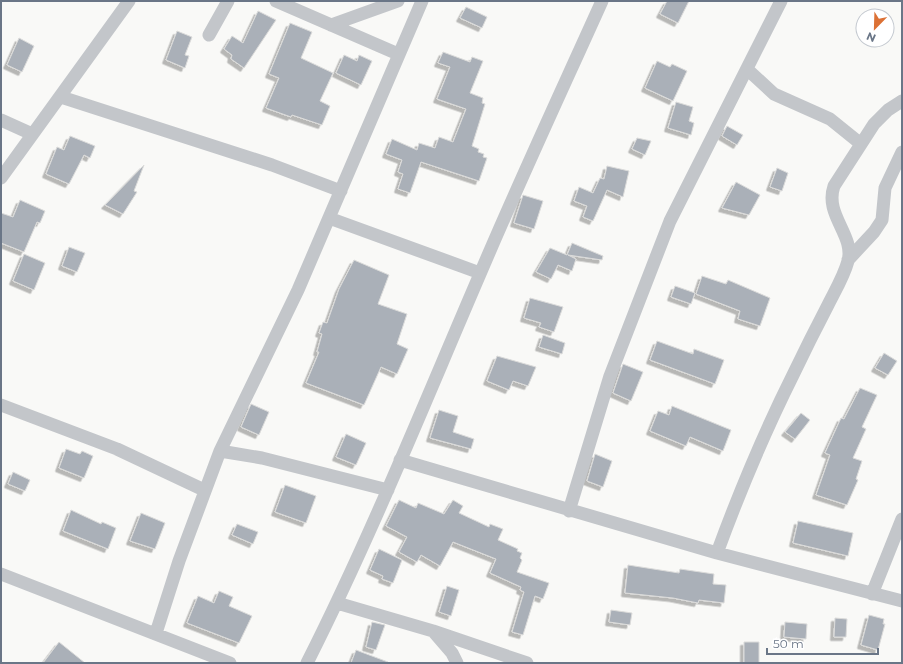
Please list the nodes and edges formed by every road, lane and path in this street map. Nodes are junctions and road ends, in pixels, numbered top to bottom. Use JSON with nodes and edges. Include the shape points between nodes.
{"nodes":[{"id":1,"x":129,"y":1,"type":"edge"},
{"id":2,"x":228,"y":1,"type":"edge"},
{"id":3,"x":276,"y":1,"type":"edge"},
{"id":4,"x":398,"y":1,"type":"edge"},
{"id":5,"x":422,"y":1,"type":"edge"},
{"id":6,"x":602,"y":1,"type":"edge"},
{"id":7,"x":781,"y":1,"type":"edge"},
{"id":8,"x":331,"y":25,"type":"junction"},
{"id":9,"x":208,"y":35,"type":"dead end"},
{"id":10,"x":398,"y":54,"type":"junction"},
{"id":11,"x":748,"y":70,"type":"junction"},
{"id":12,"x":61,"y":97,"type":"junction"},
{"id":13,"x":902,"y":101,"type":"edge"},
{"id":14,"x":1,"y":120,"type":"edge"},
{"id":15,"x":32,"y":134,"type":"junction"},
{"id":16,"x":861,"y":144,"type":"junction"},
{"id":17,"x":902,"y":152,"type":"edge"},
{"id":18,"x":1,"y":178,"type":"edge"},
{"id":19,"x":341,"y":191,"type":"junction"},
{"id":20,"x":329,"y":218,"type":"junction"},
{"id":21,"x":848,"y":260,"type":"junction"},
{"id":22,"x":480,"y":273,"type":"junction"},
{"id":23,"x":1,"y":406,"type":"edge"},
{"id":24,"x":220,"y":450,"type":"junction"},
{"id":25,"x":400,"y":460,"type":"junction"},
{"id":26,"x":204,"y":490,"type":"junction"},
{"id":27,"x":388,"y":490,"type":"junction"},
{"id":28,"x":569,"y":511,"type":"junction"},
{"id":29,"x":902,"y":519,"type":"edge"},
{"id":30,"x":717,"y":553,"type":"junction"},
{"id":31,"x":1,"y":574,"type":"edge"},
{"id":32,"x":872,"y":594,"type":"junction"},
{"id":33,"x":902,"y":601,"type":"edge"},
{"id":34,"x":337,"y":603,"type":"junction"},
{"id":35,"x":433,"y":631,"type":"junction"},
{"id":36,"x":156,"y":633,"type":"junction"},
{"id":37,"x":230,"y":663,"type":"edge"},
{"id":38,"x":307,"y":663,"type":"edge"},
{"id":39,"x":457,"y":663,"type":"edge"},
{"id":40,"x":526,"y":663,"type":"edge"}],
"edges":[{"from":1,"to":12,"type":"street"},
{"from":2,"to":9,"type":"street"},
{"from":3,"to":8,"type":"street"},
{"from":4,"to":8,"type":"street"},
{"from":5,"to":10,"type":"street"},
{"from":6,"to":22,"type":"street"},
{"from":7,"to":11,"type":"street"},
{"from":8,"to":10,"type":"street"},
{"from":10,"to":19,"type":"street"},
{"from":11,"to":16,"type":"street","via":[[774,94],[830,119]]},
{"from":11,"to":28,"type":"street","via":[[670,221],[652,265],[610,376]]},
{"from":12,"to":15,"type":"street"},
{"from":12,"to":19,"type":"street","via":[[272,164]]},
{"from":13,"to":16,"type":"street","via":[[874,124]]},
{"from":14,"to":15,"type":"street"},
{"from":15,"to":18,"type":"street"},
{"from":16,"to":21,"type":"street","via":[[834,186],[831,198],[833,211],[847,244]]},
{"from":17,"to":21,"type":"street","via":[[885,188],[882,220]]},
{"from":19,"to":20,"type":"street"},
{"from":20,"to":22,"type":"street"},
{"from":20,"to":24,"type":"street","via":[[298,290]]},
{"from":21,"to":30,"type":"street","via":[[834,294],[777,407]]},
{"from":22,"to":25,"type":"street"},
{"from":23,"to":26,"type":"street","via":[[117,449]]},
{"from":24,"to":26,"type":"street"},
{"from":24,"to":27,"type":"street"},
{"from":25,"to":27,"type":"street"},
{"from":25,"to":28,"type":"street"},
{"from":26,"to":36,"type":"street"},
{"from":27,"to":34,"type":"street"},
{"from":28,"to":30,"type":"street"},
{"from":29,"to":32,"type":"street"},
{"from":30,"to":32,"type":"street"},
{"from":31,"to":36,"type":"street"},
{"from":32,"to":33,"type":"street"},
{"from":34,"to":35,"type":"street"},
{"from":34,"to":38,"type":"street"},
{"from":35,"to":39,"type":"street"},
{"from":35,"to":40,"type":"street"},
{"from":36,"to":37,"type":"street"}]}
